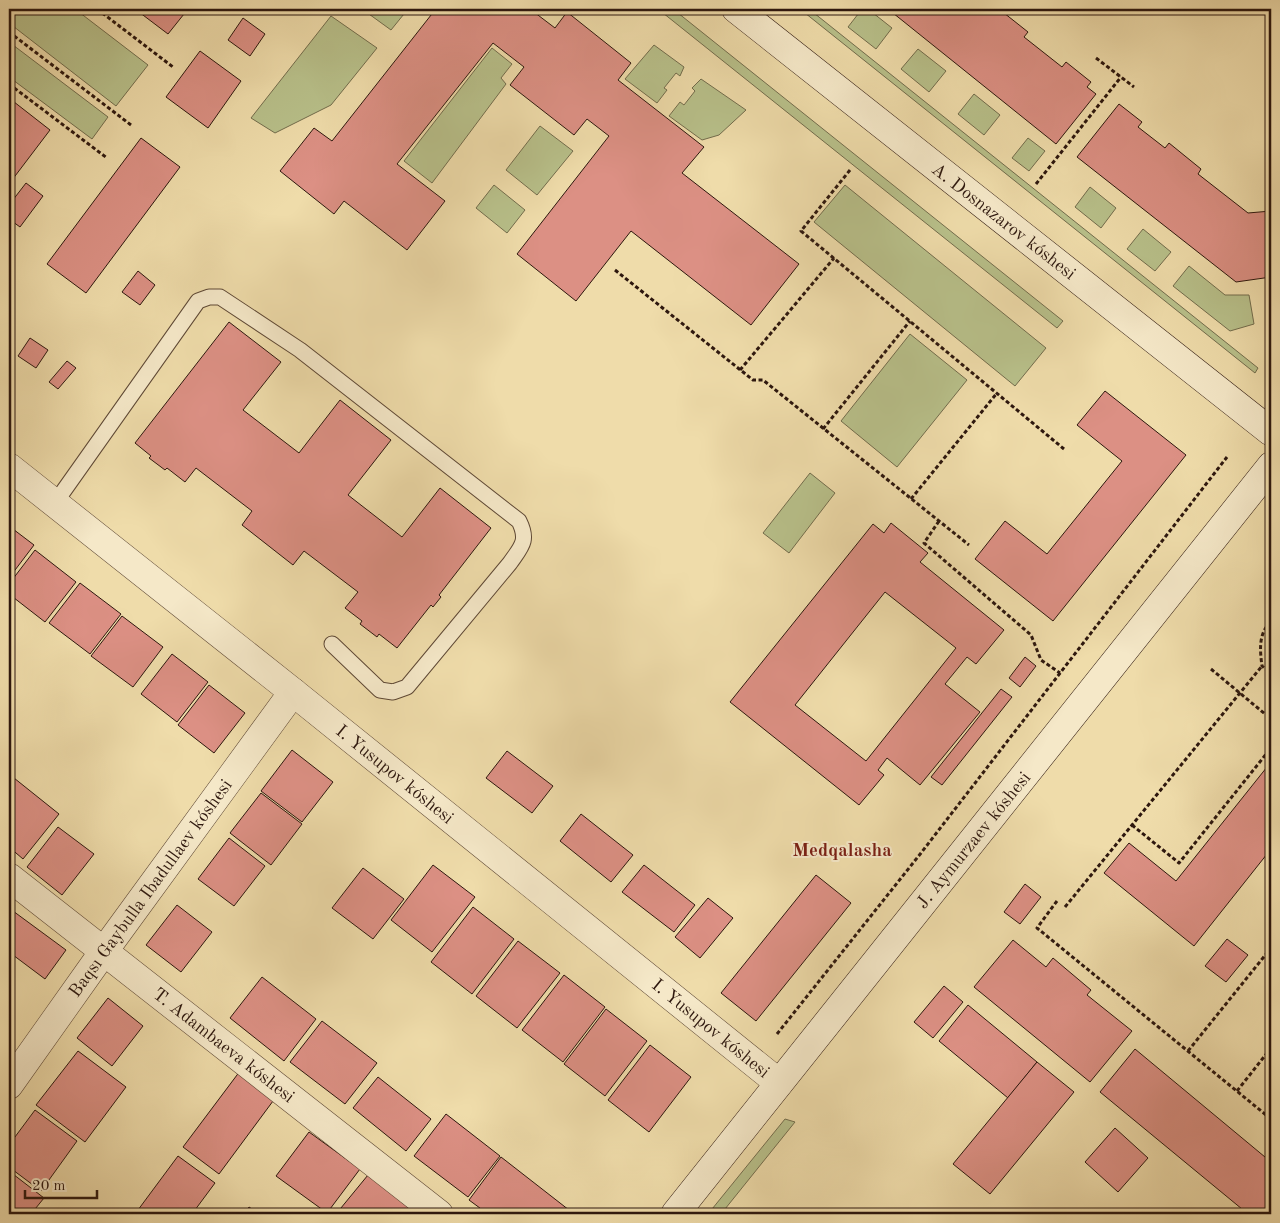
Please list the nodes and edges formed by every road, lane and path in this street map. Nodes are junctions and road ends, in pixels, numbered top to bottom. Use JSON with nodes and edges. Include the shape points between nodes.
{"nodes":[{"id":1,"x":97,"y":9,"type":"edge"},
{"id":2,"x":736,"y":9,"type":"edge"},
{"id":3,"x":9,"y":32,"type":"edge"},
{"id":4,"x":1096,"y":58,"type":"dead end"},
{"id":5,"x":173,"y":67,"type":"dead end"},
{"id":6,"x":1121,"y":77,"type":"junction"},
{"id":7,"x":9,"y":84,"type":"edge"},
{"id":8,"x":1134,"y":87,"type":"dead end"},
{"id":9,"x":131,"y":125,"type":"dead end"},
{"id":10,"x":107,"y":158,"type":"dead end"},
{"id":11,"x":850,"y":170,"type":"dead end"},
{"id":12,"x":1036,"y":184,"type":"dead end"},
{"id":13,"x":834,"y":258,"type":"junction"},
{"id":14,"x":615,"y":270,"type":"dead end"},
{"id":15,"x":910,"y":320,"type":"junction"},
{"id":16,"x":740,"y":370,"type":"junction"},
{"id":17,"x":997,"y":393,"type":"junction"},
{"id":18,"x":823,"y":429,"type":"junction"},
{"id":19,"x":1271,"y":432,"type":"edge"},
{"id":20,"x":1064,"y":449,"type":"dead end"},
{"id":21,"x":1227,"y":457,"type":"dead end"},
{"id":22,"x":1271,"y":466,"type":"edge"},
{"id":23,"x":9,"y":467,"type":"edge"},
{"id":24,"x":911,"y":499,"type":"junction"},
{"id":25,"x":55,"y":503,"type":"junction"},
{"id":26,"x":939,"y":521,"type":"junction"},
{"id":27,"x":970,"y":545,"type":"dead end"},
{"id":28,"x":1271,"y":622,"type":"edge"},
{"id":29,"x":332,"y":644,"type":"dead end"},
{"id":30,"x":1262,"y":666,"type":"junction"},
{"id":31,"x":1211,"y":669,"type":"dead end"},
{"id":32,"x":1060,"y":673,"type":"junction"},
{"id":33,"x":1271,"y":674,"type":"edge"},
{"id":34,"x":294,"y":692,"type":"junction"},
{"id":35,"x":1240,"y":693,"type":"junction"},
{"id":36,"x":1271,"y":719,"type":"edge"},
{"id":37,"x":1271,"y":748,"type":"edge"},
{"id":38,"x":1132,"y":825,"type":"junction"},
{"id":39,"x":9,"y":877,"type":"edge"},
{"id":40,"x":1057,"y":901,"type":"dead end"},
{"id":41,"x":1065,"y":907,"type":"dead end"},
{"id":42,"x":1271,"y":948,"type":"edge"},
{"id":43,"x":104,"y":951,"type":"junction"},
{"id":44,"x":777,"y":1034,"type":"dead end"},
{"id":45,"x":1271,"y":1048,"type":"edge"},
{"id":46,"x":1188,"y":1051,"type":"junction"},
{"id":47,"x":780,"y":1083,"type":"junction"},
{"id":48,"x":9,"y":1085,"type":"edge"},
{"id":49,"x":1237,"y":1091,"type":"junction"},
{"id":50,"x":1271,"y":1119,"type":"edge"},
{"id":51,"x":439,"y":1214,"type":"edge"},
{"id":52,"x":675,"y":1214,"type":"edge"}],
"edges":[{"from":1,"to":5,"type":"path"},
{"from":2,"to":19,"type":"street","name":"A. Dosnazarov kóshesi"},
{"from":3,"to":9,"type":"path"},
{"from":4,"to":6,"type":"path"},
{"from":6,"to":8,"type":"path"},
{"from":6,"to":12,"type":"path"},
{"from":7,"to":10,"type":"path"},
{"from":11,"to":13,"type":"path","via":[[801,231]]},
{"from":13,"to":15,"type":"path"},
{"from":13,"to":16,"type":"path"},
{"from":14,"to":16,"type":"path"},
{"from":15,"to":17,"type":"path"},
{"from":15,"to":18,"type":"path"},
{"from":16,"to":18,"type":"path","via":[[753,380],[763,380]]},
{"from":17,"to":20,"type":"path"},
{"from":17,"to":24,"type":"path"},
{"from":18,"to":24,"type":"path"},
{"from":21,"to":32,"type":"path"},
{"from":22,"to":47,"type":"street","name":"J. Aymurzaev kóshesi"},
{"from":23,"to":25,"type":"street","name":"I. Yusupov kóshesi"},
{"from":24,"to":26,"type":"path"},
{"from":25,"to":29,"type":"lane","via":[[198,301],[220,297],[300,350],[519,521],[524,530],[524,542],[510,563],[407,687],[393,692],[380,690]]},
{"from":25,"to":34,"type":"street","name":"I. Yusupov kóshesi"},
{"from":26,"to":27,"type":"path"},
{"from":26,"to":32,"type":"path","via":[[924,543],[1031,636],[1041,660]]},
{"from":28,"to":30,"type":"path","via":[[1259,646]]},
{"from":30,"to":33,"type":"path"},
{"from":30,"to":35,"type":"path"},
{"from":31,"to":35,"type":"path"},
{"from":32,"to":44,"type":"path"},
{"from":34,"to":43,"type":"street","name":"Baqsı Gaybulla Ibadullaev kóshesi"},
{"from":34,"to":47,"type":"street","name":"I. Yusupov kóshesi"},
{"from":35,"to":36,"type":"path"},
{"from":35,"to":38,"type":"path"},
{"from":37,"to":38,"type":"path","via":[[1179,863]]},
{"from":38,"to":41,"type":"path"},
{"from":39,"to":43,"type":"street","name":"T. Adambaeva kóshesi"},
{"from":40,"to":46,"type":"path","via":[[1036,928]]},
{"from":42,"to":46,"type":"path"},
{"from":43,"to":48,"type":"street","name":"Baqsı Gaybulla Ibadullaev kóshesi"},
{"from":43,"to":51,"type":"street","name":"T. Adambaeva kóshesi"},
{"from":45,"to":49,"type":"path"},
{"from":46,"to":49,"type":"path"},
{"from":47,"to":52,"type":"street","name":"J. Aymurzaev kóshesi"},
{"from":49,"to":50,"type":"path"}]}
